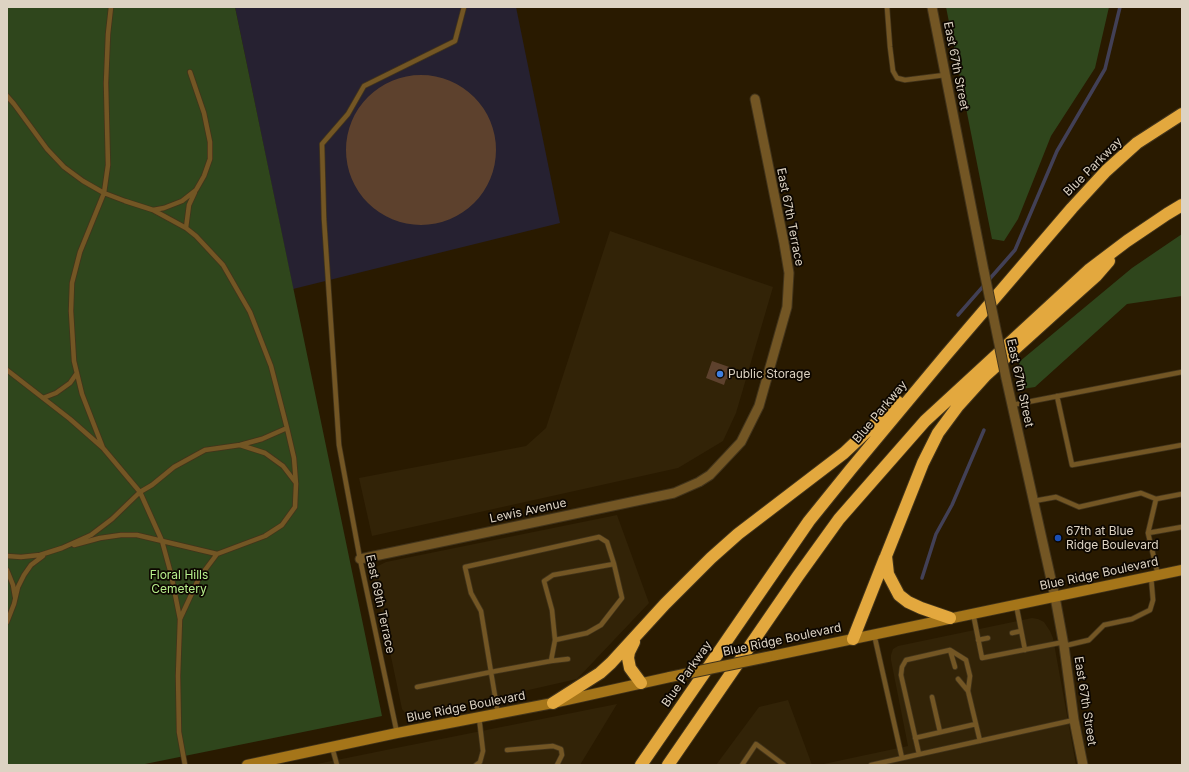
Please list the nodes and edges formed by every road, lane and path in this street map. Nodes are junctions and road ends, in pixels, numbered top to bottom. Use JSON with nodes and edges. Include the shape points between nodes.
{"nodes":[{"id":1,"x":111,"y":7,"type":"edge"},
{"id":2,"x":464,"y":7,"type":"edge"},
{"id":3,"x":887,"y":7,"type":"edge"},
{"id":4,"x":932,"y":7,"type":"edge"},
{"id":5,"x":190,"y":72,"type":"dead end"},
{"id":6,"x":945,"y":75,"type":"junction"},
{"id":7,"x":7,"y":96,"type":"edge"},
{"id":8,"x":755,"y":99,"type":"dead end"},
{"id":9,"x":1182,"y":114,"type":"edge"},
{"id":10,"x":196,"y":190,"type":"junction"},
{"id":11,"x":104,"y":193,"type":"junction"},
{"id":12,"x":1182,"y":205,"type":"edge"},
{"id":13,"x":153,"y":210,"type":"junction"},
{"id":14,"x":186,"y":228,"type":"junction"},
{"id":15,"x":1127,"y":241,"type":"junction"},
{"id":16,"x":946,"y":355,"type":"junction"},
{"id":17,"x":7,"y":370,"type":"edge"},
{"id":18,"x":1182,"y":372,"type":"edge"},
{"id":19,"x":77,"y":373,"type":"junction"},
{"id":20,"x":1057,"y":396,"type":"junction"},
{"id":21,"x":43,"y":398,"type":"junction"},
{"id":22,"x":1012,"y":405,"type":"junction"},
{"id":23,"x":287,"y":428,"type":"junction"},
{"id":24,"x":240,"y":445,"type":"junction"},
{"id":25,"x":1182,"y":445,"type":"edge"},
{"id":26,"x":103,"y":448,"type":"junction"},
{"id":27,"x":699,"y":482,"type":"joint"},
{"id":28,"x":296,"y":484,"type":"junction"},
{"id":29,"x":140,"y":492,"type":"junction"},
{"id":30,"x":1182,"y":494,"type":"edge"},
{"id":31,"x":1156,"y":499,"type":"junction"},
{"id":32,"x":1034,"y":501,"type":"junction"},
{"id":33,"x":1182,"y":527,"type":"edge"},
{"id":34,"x":1148,"y":533,"type":"junction"},
{"id":35,"x":162,"y":541,"type":"junction"},
{"id":36,"x":62,"y":548,"type":"junction"},
{"id":37,"x":48,"y":553,"type":"junction"},
{"id":38,"x":217,"y":554,"type":"junction"},
{"id":39,"x":7,"y":556,"type":"edge"},
{"id":40,"x":886,"y":556,"type":"junction"},
{"id":41,"x":360,"y":559,"type":"junction"},
{"id":42,"x":614,"y":564,"type":"junction"},
{"id":43,"x":7,"y":570,"type":"edge"},
{"id":44,"x":1182,"y":570,"type":"edge"},
{"id":45,"x":1154,"y":576,"type":"junction"},
{"id":46,"x":1055,"y":596,"type":"junction"},
{"id":47,"x":16,"y":598,"type":"junction"},
{"id":48,"x":1016,"y":604,"type":"junction"},
{"id":49,"x":973,"y":613,"type":"junction"},
{"id":50,"x":180,"y":618,"type":"junction"},
{"id":51,"x":950,"y":618,"type":"junction"},
{"id":52,"x":7,"y":622,"type":"edge"},
{"id":53,"x":1021,"y":631,"type":"junction"},
{"id":54,"x":640,"y":632,"type":"junction"},
{"id":55,"x":1012,"y":633,"type":"dead end"},
{"id":56,"x":874,"y":634,"type":"junction"},
{"id":57,"x":988,"y":638,"type":"dead end"},
{"id":58,"x":853,"y":639,"type":"junction"},
{"id":59,"x":556,"y":640,"type":"junction"},
{"id":60,"x":978,"y":640,"type":"junction"},
{"id":61,"x":1064,"y":644,"type":"junction"},
{"id":62,"x":950,"y":650,"type":"junction"},
{"id":63,"x":1025,"y":650,"type":"junction"},
{"id":64,"x":568,"y":659,"type":"dead end"},
{"id":65,"x":551,"y":661,"type":"junction"},
{"id":66,"x":955,"y":667,"type":"dead end"},
{"id":67,"x":491,"y":672,"type":"junction"},
{"id":68,"x":958,"y":679,"type":"dead end"},
{"id":69,"x":641,"y":683,"type":"junction"},
{"id":70,"x":417,"y":687,"type":"dead end"},
{"id":71,"x":968,"y":691,"type":"junction"},
{"id":72,"x":932,"y":697,"type":"dead end"},
{"id":73,"x":553,"y":703,"type":"junction"},
{"id":74,"x":498,"y":714,"type":"junction"},
{"id":75,"x":480,"y":717,"type":"junction"},
{"id":76,"x":1074,"y":720,"type":"junction"},
{"id":77,"x":976,"y":724,"type":"junction"},
{"id":78,"x":940,"y":732,"type":"junction"},
{"id":79,"x":397,"y":733,"type":"junction"},
{"id":80,"x":915,"y":738,"type":"junction"},
{"id":81,"x":980,"y":741,"type":"junction"},
{"id":82,"x":332,"y":747,"type":"junction"},
{"id":83,"x":507,"y":750,"type":"dead end"},
{"id":84,"x":919,"y":754,"type":"junction"},
{"id":85,"x":902,"y":758,"type":"junction"},
{"id":86,"x":671,"y":762,"type":"edge"},
{"id":87,"x":260,"y":764,"type":"edge"},
{"id":88,"x":185,"y":765,"type":"edge"},
{"id":89,"x":247,"y":765,"type":"edge"},
{"id":90,"x":337,"y":765,"type":"edge"},
{"id":91,"x":476,"y":765,"type":"edge"},
{"id":92,"x":557,"y":765,"type":"edge"},
{"id":93,"x":640,"y":765,"type":"edge"},
{"id":94,"x":742,"y":765,"type":"edge"},
{"id":95,"x":784,"y":765,"type":"edge"},
{"id":96,"x":871,"y":765,"type":"edge"},
{"id":97,"x":1083,"y":765,"type":"edge"}],
"edges":[{"from":1,"to":11,"type":"lane","via":[[106,83],[108,165]]},
{"from":2,"to":41,"type":"lane","name":"East 69th Terrace","via":[[455,41],[364,86],[348,114],[322,144],[324,219],[339,445]]},
{"from":3,"to":6,"type":"lane","via":[[891,60],[897,78],[905,80]]},
{"from":4,"to":6,"type":"street","name":"East 67th Street"},
{"from":5,"to":10,"type":"lane","via":[[204,113],[210,142],[210,159]]},
{"from":6,"to":22,"type":"street","name":"East 67th Street","bridge":true},
{"from":7,"to":11,"type":"lane","via":[[64,168]]},
{"from":8,"to":27,"type":"street","name":"East 67th Terrace","via":[[789,274],[787,307],[759,406],[741,442],[710,475]]},
{"from":9,"to":16,"type":"highway","name":"Blue Parkway","via":[[1137,143],[1106,171]]},
{"from":10,"to":13,"type":"lane","via":[[182,201]]},
{"from":10,"to":14,"type":"lane","via":[[189,205]]},
{"from":11,"to":13,"type":"lane"},
{"from":11,"to":19,"type":"lane","via":[[80,252],[72,283],[72,342]]},
{"from":12,"to":15,"type":"highway"},
{"from":13,"to":14,"type":"lane"},
{"from":14,"to":23,"type":"lane","via":[[224,265],[250,312],[271,366]]},
{"from":15,"to":40,"type":"highway","via":[[1096,276],[986,375],[958,406],[938,433],[923,463]]},
{"from":15,"to":86,"type":"highway","via":[[1090,269],[925,421],[884,467],[839,519]]},
{"from":16,"to":54,"type":"highway","via":[[844,453],[738,534],[711,558]]},
{"from":16,"to":93,"type":"highway","name":"Blue Parkway","via":[[809,521]]},
{"from":17,"to":21,"type":"lane"},
{"from":18,"to":20,"type":"lane"},
{"from":19,"to":21,"type":"lane","via":[[70,383]]},
{"from":19,"to":26,"type":"lane","via":[[82,394]]},
{"from":20,"to":22,"type":"lane"},
{"from":20,"to":25,"type":"lane","via":[[1072,464]]},
{"from":21,"to":26,"type":"lane"},
{"from":22,"to":32,"type":"street","name":"East 67th Street"},
{"from":23,"to":24,"type":"lane"},
{"from":23,"to":28,"type":"lane","via":[[294,458]]},
{"from":24,"to":28,"type":"lane","via":[[265,453],[283,466]]},
{"from":24,"to":29,"type":"lane","via":[[205,450],[174,467]]},
{"from":26,"to":29,"type":"lane"},
{"from":27,"to":41,"type":"street","name":"Lewis Avenue","via":[[674,493]]},
{"from":28,"to":38,"type":"lane","via":[[295,507],[282,525],[265,536]]},
{"from":29,"to":35,"type":"lane"},
{"from":29,"to":36,"type":"lane","via":[[91,535]]},
{"from":30,"to":31,"type":"lane"},
{"from":31,"to":32,"type":"lane","via":[[1141,493],[1079,507],[1056,497]]},
{"from":31,"to":34,"type":"lane"},
{"from":32,"to":46,"type":"street","name":"East 67th Street"},
{"from":33,"to":34,"type":"lane"},
{"from":34,"to":45,"type":"lane"},
{"from":35,"to":36,"type":"lane","via":[[137,535],[121,535]]},
{"from":35,"to":38,"type":"lane"},
{"from":35,"to":50,"type":"lane"},
{"from":36,"to":37,"type":"lane"},
{"from":37,"to":39,"type":"lane","via":[[21,557]]},
{"from":37,"to":47,"type":"lane","via":[[32,564],[24,575]]},
{"from":38,"to":50,"type":"lane","via":[[198,578]]},
{"from":40,"to":51,"type":"highway","via":[[888,574],[899,595],[921,608]]},
{"from":40,"to":58,"type":"highway"},
{"from":41,"to":79,"type":"lane","name":"East 69th Terrace"},
{"from":42,"to":59,"type":"lane","via":[[622,598],[601,625],[587,633]]},
{"from":42,"to":59,"type":"lane","via":[[553,575],[544,581],[552,610]]},
{"from":42,"to":67,"type":"lane","via":[[607,542],[599,537],[465,567],[471,593],[481,611]]},
{"from":43,"to":47,"type":"lane"},
{"from":44,"to":45,"type":"main road","name":"Blue Ridge Boulevard"},
{"from":45,"to":46,"type":"main road","name":"Blue Ridge Boulevard"},
{"from":45,"to":61,"type":"lane","via":[[1150,610],[1132,619],[1104,625],[1089,640]]},
{"from":46,"to":48,"type":"main road","name":"Blue Ridge Boulevard"},
{"from":46,"to":61,"type":"street","name":"East 67th Street"},
{"from":47,"to":52,"type":"lane"},
{"from":48,"to":49,"type":"main road","name":"Blue Ridge Boulevard"},
{"from":48,"to":53,"type":"lane"},
{"from":49,"to":51,"type":"main road","name":"Blue Ridge Boulevard"},
{"from":49,"to":60,"type":"lane"},
{"from":50,"to":88,"type":"lane","via":[[179,732]]},
{"from":51,"to":56,"type":"main road","name":"Blue Ridge Boulevard"},
{"from":53,"to":55,"type":"lane"},
{"from":53,"to":63,"type":"lane"},
{"from":54,"to":69,"type":"highway","via":[[628,658],[630,668]]},
{"from":54,"to":73,"type":"highway","via":[[600,673]]},
{"from":56,"to":58,"type":"main road","name":"Blue Ridge Boulevard"},
{"from":56,"to":85,"type":"lane"},
{"from":57,"to":60,"type":"lane"},
{"from":58,"to":69,"type":"main road","name":"Blue Ridge Boulevard","bridge":true},
{"from":59,"to":65,"type":"lane"},
{"from":60,"to":63,"type":"lane","via":[[982,658]]},
{"from":61,"to":63,"type":"lane"},
{"from":61,"to":76,"type":"street","name":"East 67th Street"},
{"from":62,"to":66,"type":"lane"},
{"from":62,"to":71,"type":"lane","via":[[966,660],[970,676]]},
{"from":62,"to":80,"type":"lane","via":[[906,660],[902,667],[901,675]]},
{"from":64,"to":65,"type":"lane"},
{"from":65,"to":67,"type":"lane"},
{"from":67,"to":70,"type":"lane"},
{"from":67,"to":74,"type":"lane"},
{"from":68,"to":71,"type":"lane"},
{"from":69,"to":73,"type":"main road","name":"Blue Ridge Boulevard"},
{"from":71,"to":77,"type":"lane"},
{"from":72,"to":78,"type":"lane"},
{"from":73,"to":74,"type":"main road","name":"Blue Ridge Boulevard"},
{"from":74,"to":75,"type":"main road","name":"Blue Ridge Boulevard"},
{"from":75,"to":79,"type":"main road","name":"Blue Ridge Boulevard"},
{"from":75,"to":91,"type":"lane","via":[[483,751],[480,762]]},
{"from":76,"to":81,"type":"lane"},
{"from":76,"to":97,"type":"street","name":"East 67th Street"},
{"from":77,"to":78,"type":"lane"},
{"from":77,"to":81,"type":"lane"},
{"from":78,"to":80,"type":"lane"},
{"from":79,"to":82,"type":"main road","name":"Blue Ridge Boulevard"},
{"from":80,"to":84,"type":"lane"},
{"from":81,"to":84,"type":"lane"},
{"from":82,"to":87,"type":"main road","name":"Blue Ridge Boulevard"},
{"from":82,"to":90,"type":"lane"},
{"from":83,"to":92,"type":"lane","via":[[553,746],[561,749],[562,755]]},
{"from":84,"to":85,"type":"lane"},
{"from":85,"to":96,"type":"lane"},
{"from":87,"to":89,"type":"main road","name":"Blue Ridge Boulevard"},
{"from":94,"to":95,"type":"lane","via":[[756,744]]}]}
